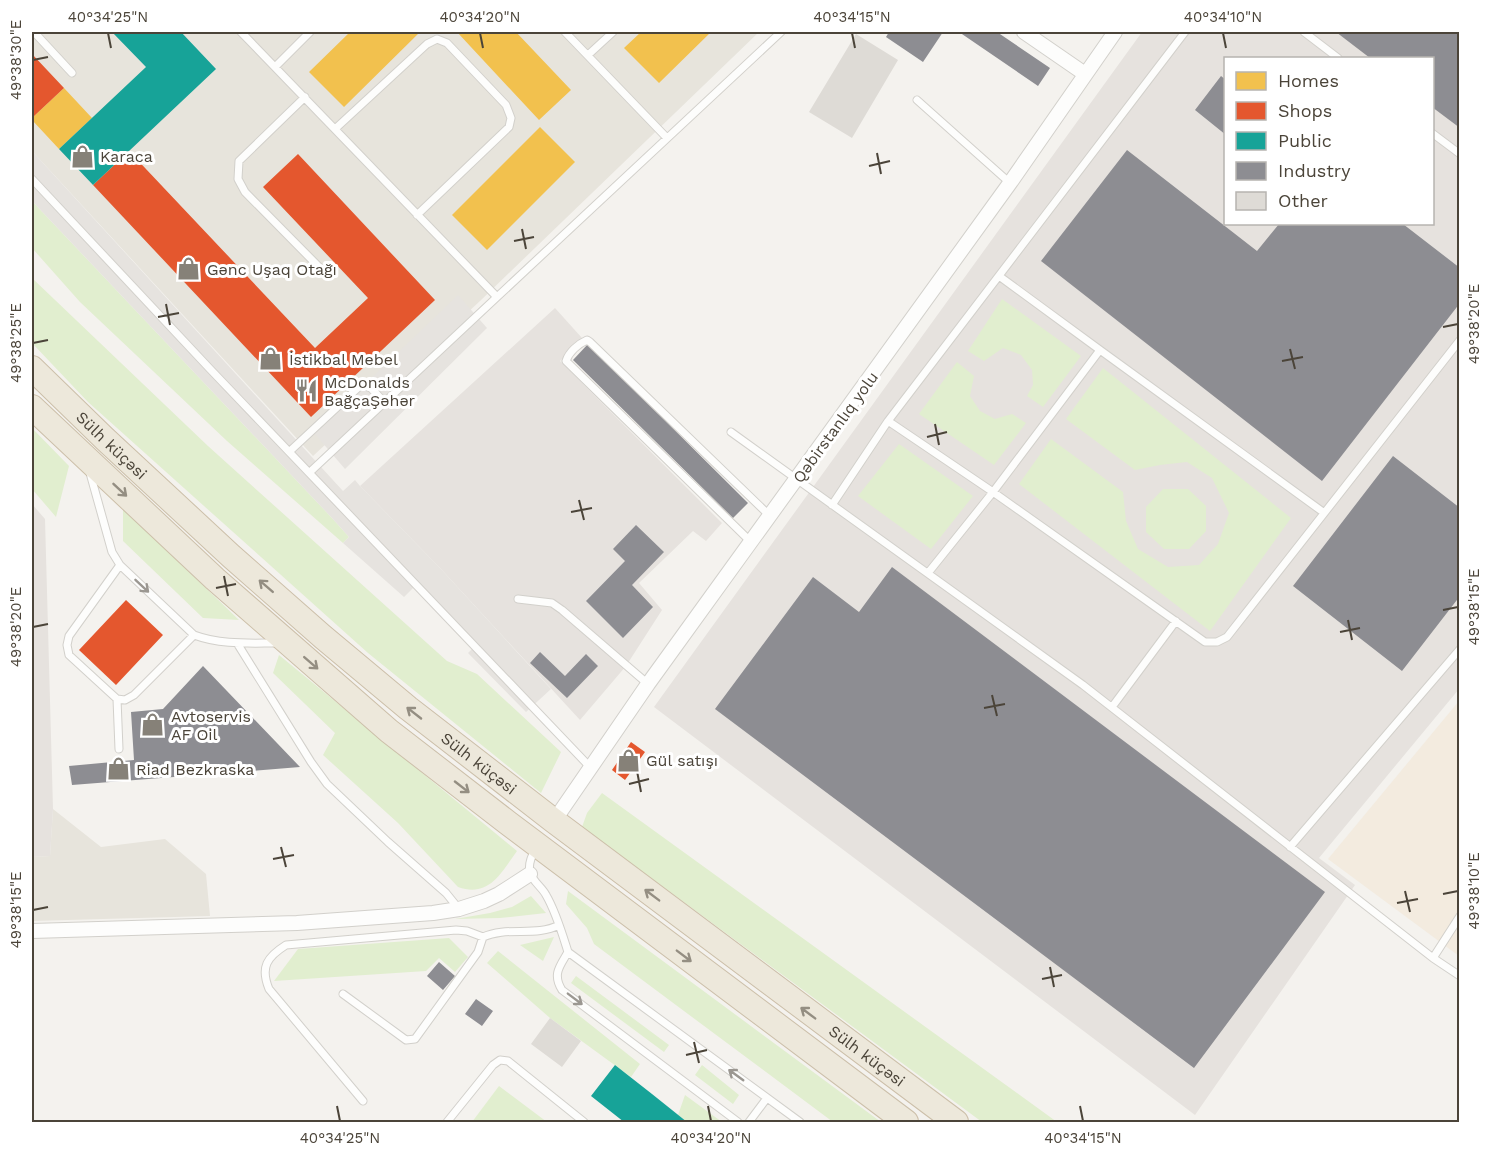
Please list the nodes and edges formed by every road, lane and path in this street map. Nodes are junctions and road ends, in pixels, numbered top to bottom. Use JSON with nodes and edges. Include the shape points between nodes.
{"nodes":[{"id":1,"x":34,"y":32,"type":"edge"},
{"id":2,"x":241,"y":32,"type":"edge"},
{"id":3,"x":309,"y":32,"type":"edge"},
{"id":4,"x":565,"y":32,"type":"edge"},
{"id":5,"x":613,"y":32,"type":"edge"},
{"id":6,"x":781,"y":32,"type":"edge"},
{"id":7,"x":1024,"y":32,"type":"edge"},
{"id":8,"x":1185,"y":32,"type":"edge"},
{"id":9,"x":1304,"y":32,"type":"edge"},
{"id":10,"x":1110,"y":34,"type":"edge"},
{"id":11,"x":588,"y":56,"type":"junction"},
{"id":12,"x":1337,"y":57,"type":"edge"},
{"id":13,"x":275,"y":67,"type":"junction"},
{"id":14,"x":72,"y":74,"type":"dead end"},
{"id":15,"x":1085,"y":74,"type":"junction"},
{"id":16,"x":304,"y":97,"type":"junction"},
{"id":17,"x":917,"y":100,"type":"dead end"},
{"id":18,"x":335,"y":129,"type":"junction"},
{"id":19,"x":1434,"y":134,"type":"edge"},
{"id":20,"x":667,"y":138,"type":"junction"},
{"id":21,"x":1460,"y":154,"type":"edge"},
{"id":22,"x":32,"y":179,"type":"edge"},
{"id":23,"x":1010,"y":183,"type":"junction"},
{"id":24,"x":417,"y":215,"type":"junction"},
{"id":25,"x":320,"y":268,"type":"dead end"},
{"id":26,"x":999,"y":276,"type":"junction"},
{"id":27,"x":497,"y":297,"type":"junction"},
{"id":28,"x":1460,"y":340,"type":"edge"},
{"id":29,"x":1100,"y":350,"type":"junction"},
{"id":30,"x":32,"y":368,"type":"edge"},
{"id":31,"x":384,"y":402,"type":"junction"},
{"id":32,"x":32,"y":407,"type":"edge"},
{"id":33,"x":888,"y":421,"type":"junction"},
{"id":34,"x":731,"y":432,"type":"dead end"},
{"id":35,"x":290,"y":451,"type":"junction"},
{"id":36,"x":86,"y":459,"type":"junction"},
{"id":37,"x":310,"y":472,"type":"junction"},
{"id":38,"x":797,"y":480,"type":"junction"},
{"id":39,"x":993,"y":492,"type":"junction"},
{"id":40,"x":832,"y":505,"type":"junction"},
{"id":41,"x":1323,"y":512,"type":"junction"},
{"id":42,"x":770,"y":516,"type":"junction"},
{"id":43,"x":751,"y":542,"type":"junction"},
{"id":44,"x":120,"y":565,"type":"junction"},
{"id":45,"x":928,"y":573,"type":"junction"},
{"id":46,"x":518,"y":599,"type":"dead end"},
{"id":47,"x":1176,"y":621,"type":"junction"},
{"id":48,"x":194,"y":635,"type":"junction"},
{"id":49,"x":237,"y":643,"type":"junction"},
{"id":50,"x":288,"y":643,"type":"junction"},
{"id":51,"x":1460,"y":649,"type":"edge"},
{"id":52,"x":648,"y":684,"type":"junction"},
{"id":53,"x":117,"y":699,"type":"junction"},
{"id":54,"x":1112,"y":707,"type":"junction"},
{"id":55,"x":119,"y":749,"type":"dead end"},
{"id":56,"x":590,"y":767,"type":"junction"},
{"id":57,"x":554,"y":821,"type":"junction"},
{"id":58,"x":537,"y":845,"type":"junction"},
{"id":59,"x":1290,"y":847,"type":"junction"},
{"id":60,"x":530,"y":874,"type":"junction"},
{"id":61,"x":459,"y":909,"type":"junction"},
{"id":62,"x":1460,"y":916,"type":"edge"},
{"id":63,"x":559,"y":925,"type":"junction"},
{"id":64,"x":32,"y":931,"type":"edge"},
{"id":65,"x":483,"y":937,"type":"junction"},
{"id":66,"x":568,"y":952,"type":"junction"},
{"id":67,"x":1433,"y":958,"type":"junction"},
{"id":68,"x":1460,"y":976,"type":"edge"},
{"id":69,"x":343,"y":994,"type":"dead end"},
{"id":70,"x":767,"y":1098,"type":"junction"},
{"id":71,"x":363,"y":1101,"type":"dead end"},
{"id":72,"x":447,"y":1122,"type":"edge"},
{"id":73,"x":584,"y":1122,"type":"edge"},
{"id":74,"x":738,"y":1122,"type":"edge"},
{"id":75,"x":749,"y":1122,"type":"edge"},
{"id":76,"x":800,"y":1122,"type":"edge"},
{"id":77,"x":906,"y":1122,"type":"edge"},
{"id":78,"x":956,"y":1122,"type":"edge"}],
"edges":[{"from":1,"to":14,"type":"lane"},
{"from":2,"to":13,"type":"lane"},
{"from":3,"to":13,"type":"lane"},
{"from":4,"to":11,"type":"lane"},
{"from":5,"to":11,"type":"lane"},
{"from":6,"to":20,"type":"lane"},
{"from":7,"to":15,"type":"street"},
{"from":8,"to":26,"type":"lane"},
{"from":9,"to":12,"type":"lane"},
{"from":10,"to":15,"type":"street","name":"Qəbirstanlıq yolu"},
{"from":11,"to":20,"type":"lane"},
{"from":13,"to":16,"type":"lane"},
{"from":15,"to":23,"type":"street","name":"Qəbirstanlıq yolu"},
{"from":16,"to":18,"type":"lane"},
{"from":16,"to":25,"type":"lane","via":[[239,161],[238,178],[245,192]]},
{"from":17,"to":23,"type":"lane"},
{"from":18,"to":24,"type":"lane"},
{"from":18,"to":24,"type":"lane","via":[[427,44],[437,39],[447,43],[506,105],[511,118],[509,127]]},
{"from":19,"to":21,"type":"lane"},
{"from":20,"to":27,"type":"lane"},
{"from":22,"to":35,"type":"lane"},
{"from":23,"to":38,"type":"street","name":"Qəbirstanlıq yolu"},
{"from":24,"to":27,"type":"lane"},
{"from":26,"to":29,"type":"lane"},
{"from":26,"to":33,"type":"lane"},
{"from":27,"to":31,"type":"lane"},
{"from":28,"to":41,"type":"lane"},
{"from":29,"to":39,"type":"lane"},
{"from":29,"to":41,"type":"lane"},
{"from":57,"to":30,"type":"highway","name":"Sülh küçəsi","one_way":true,"via":[[323,637]]},
{"from":31,"to":35,"type":"lane","via":[[361,385]]},
{"from":31,"to":37,"type":"lane"},
{"from":32,"to":36,"type":"highway","name":"Sülh küçəsi"},
{"from":33,"to":39,"type":"lane"},
{"from":33,"to":40,"type":"lane"},
{"from":34,"to":38,"type":"lane"},
{"from":35,"to":37,"type":"lane"},
{"from":36,"to":44,"type":"lane","via":[[112,552]]},
{"from":36,"to":50,"type":"highway","name":"Sülh küçəsi","one_way":true},
{"from":37,"to":56,"type":"lane"},
{"from":38,"to":40,"type":"lane"},
{"from":38,"to":42,"type":"street","name":"Qəbirstanlıq yolu"},
{"from":39,"to":45,"type":"lane"},
{"from":39,"to":47,"type":"lane"},
{"from":40,"to":45,"type":"lane"},
{"from":41,"to":47,"type":"lane","via":[[1227,637],[1205,642]]},
{"from":42,"to":43,"type":"street","name":"Qəbirstanlıq yolu"},
{"from":42,"to":43,"type":"lane","via":[[590,342],[582,342],[569,355],[567,361]]},
{"from":43,"to":52,"type":"street","name":"Qəbirstanlıq yolu"},
{"from":44,"to":48,"type":"lane","one_way":true},
{"from":44,"to":53,"type":"lane","via":[[69,636],[67,645],[69,655]]},
{"from":45,"to":54,"type":"lane"},
{"from":46,"to":52,"type":"lane","via":[[552,603]]},
{"from":47,"to":54,"type":"lane"},
{"from":48,"to":49,"type":"lane"},
{"from":48,"to":53,"type":"lane","via":[[134,695],[126,700]]},
{"from":49,"to":50,"type":"lane"},
{"from":49,"to":61,"type":"lane","via":[[327,784]]},
{"from":50,"to":58,"type":"highway","name":"Sülh küçəsi","one_way":true,"via":[[389,731]]},
{"from":51,"to":59,"type":"lane"},
{"from":52,"to":56,"type":"street","name":"Qəbirstanlıq yolu"},
{"from":53,"to":55,"type":"lane"},
{"from":54,"to":59,"type":"lane"},
{"from":56,"to":57,"type":"street","name":"Qəbirstanlıq yolu"},
{"from":57,"to":58,"type":"highway"},
{"from":78,"to":57,"type":"highway","name":"Sülh küçəsi","one_way":true},
{"from":58,"to":60,"type":"lane","via":[[531,857]]},
{"from":58,"to":77,"type":"highway","name":"Sülh küçəsi","one_way":true},
{"from":59,"to":67,"type":"lane"},
{"from":60,"to":61,"type":"street","via":[[499,894]]},
{"from":60,"to":63,"type":"lane","via":[[547,896]]},
{"from":61,"to":64,"type":"street","via":[[297,923]]},
{"from":62,"to":67,"type":"lane"},
{"from":63,"to":65,"type":"lane","via":[[552,929],[501,931]]},
{"from":63,"to":66,"type":"lane"},
{"from":65,"to":69,"type":"lane","via":[[478,952],[415,1039],[406,1040]]},
{"from":65,"to":71,"type":"lane","via":[[456,930],[286,945],[273,953],[266,963],[269,989]]},
{"from":70,"to":66,"type":"lane","one_way":true},
{"from":66,"to":74,"type":"lane","one_way":true,"via":[[556,972],[562,990]]},
{"from":67,"to":68,"type":"lane"},
{"from":70,"to":75,"type":"lane"},
{"from":70,"to":76,"type":"lane"},
{"from":72,"to":73,"type":"lane","via":[[500,1060],[508,1061]]}]}
